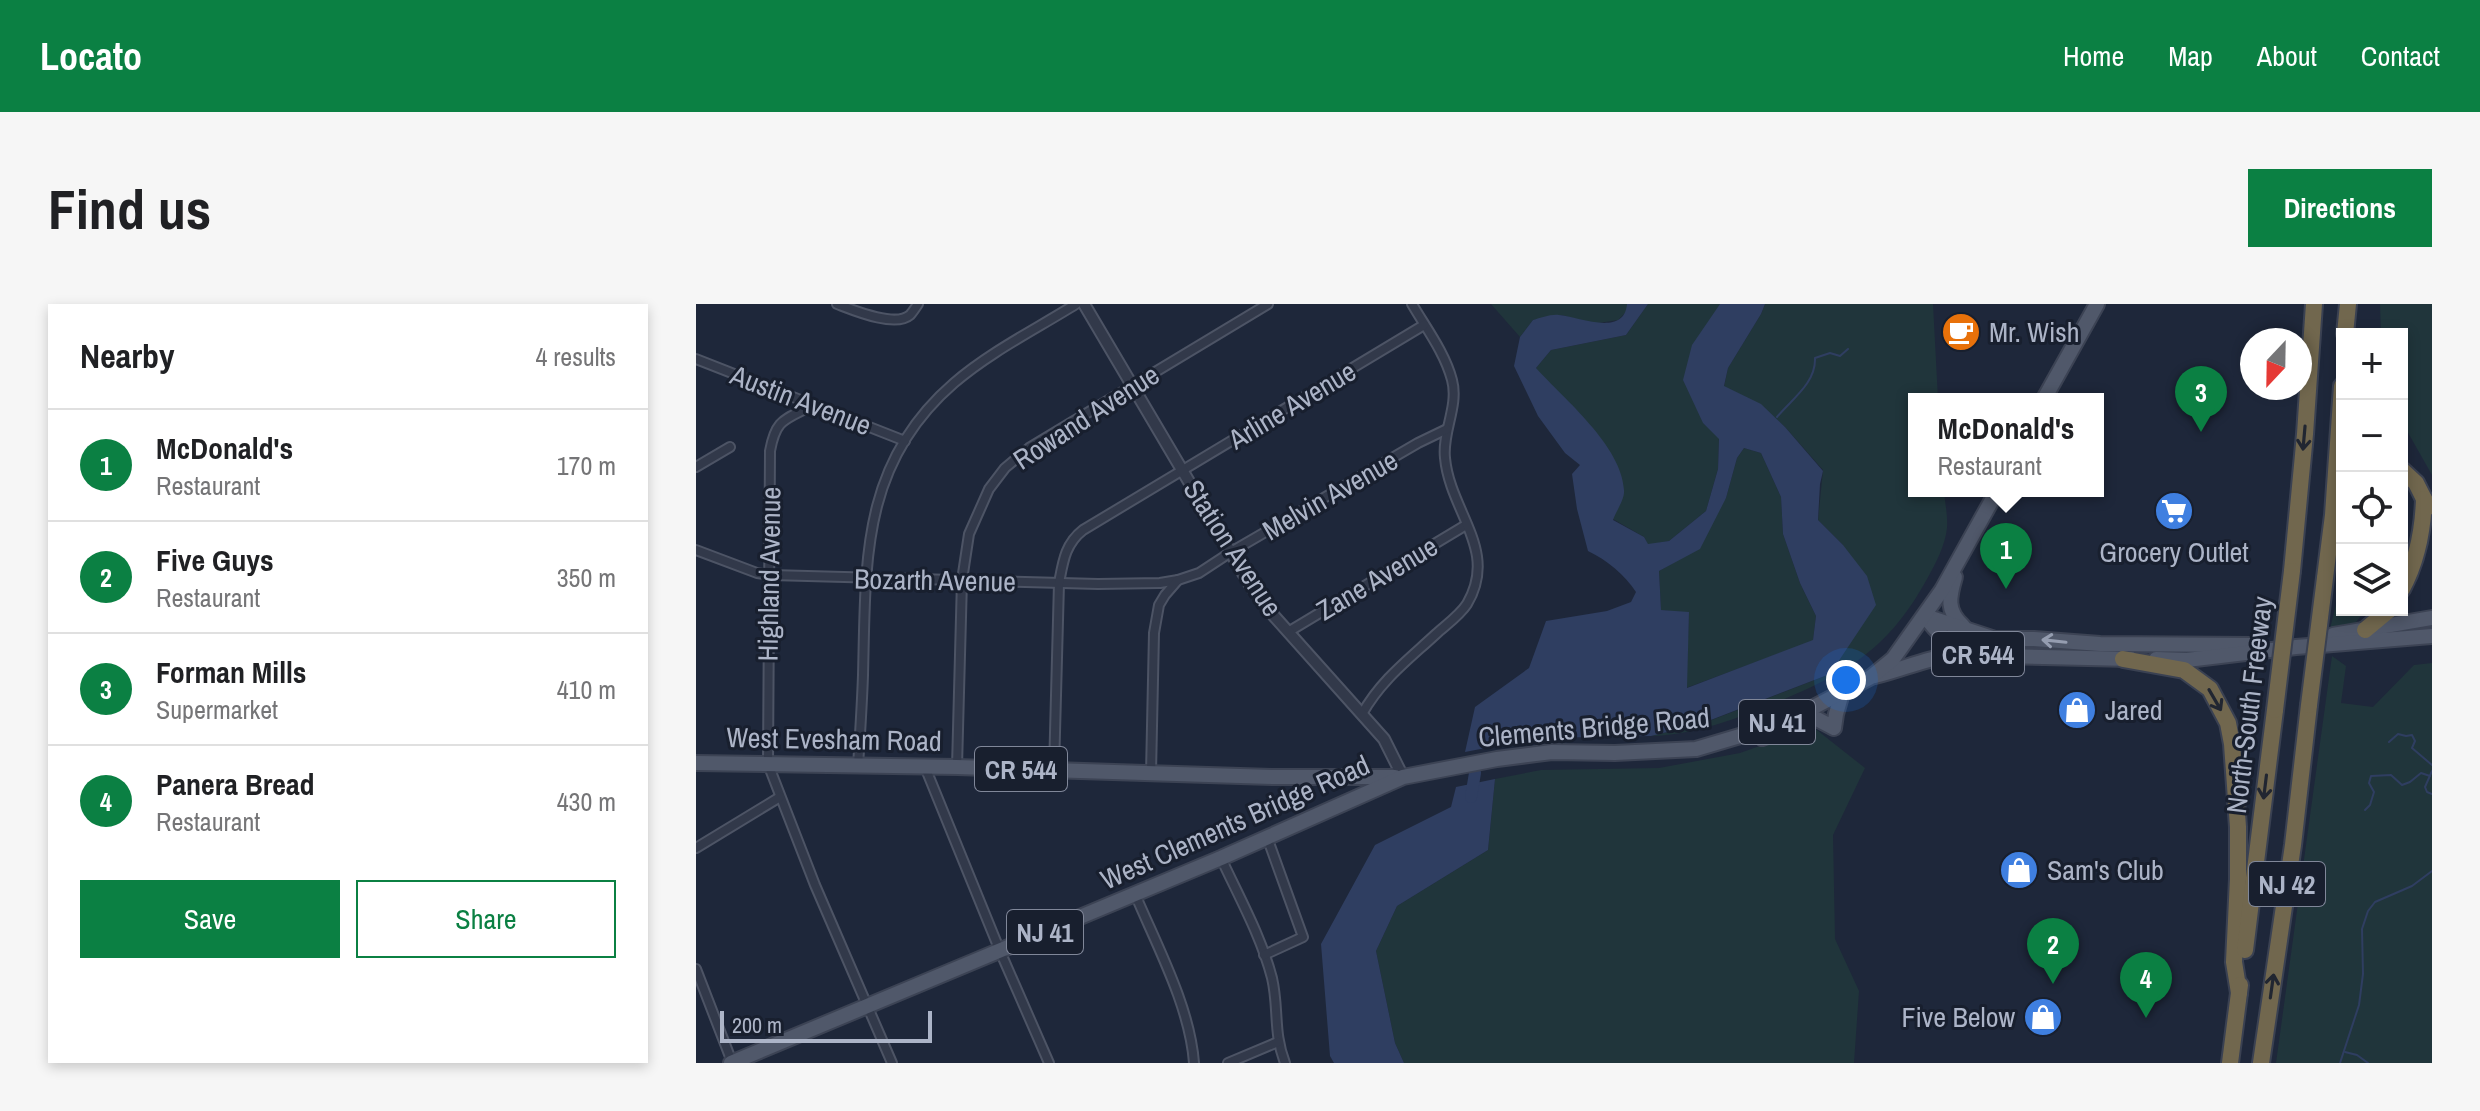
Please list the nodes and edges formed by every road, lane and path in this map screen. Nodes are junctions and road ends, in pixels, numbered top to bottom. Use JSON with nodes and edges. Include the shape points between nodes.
{"nodes":[{"id":1,"x":837,"y":304,"type":"edge"},
{"id":2,"x":918,"y":304,"type":"edge"},
{"id":3,"x":1076,"y":304,"type":"edge"},
{"id":4,"x":1084,"y":304,"type":"edge"},
{"id":5,"x":1268,"y":304,"type":"edge"},
{"id":6,"x":1412,"y":304,"type":"edge"},
{"id":7,"x":2097,"y":304,"type":"edge"},
{"id":8,"x":2349,"y":304,"type":"edge"},
{"id":9,"x":2313,"y":307,"type":"edge"},
{"id":10,"x":1424,"y":325,"type":"junction"},
{"id":11,"x":2346,"y":328,"type":"edge"},
{"id":12,"x":2351,"y":328,"type":"edge"},
{"id":13,"x":696,"y":359,"type":"edge"},
{"id":14,"x":1132,"y":385,"type":"junction"},
{"id":15,"x":2047,"y":393,"type":"edge"},
{"id":16,"x":2341,"y":400,"type":"edge"},
{"id":17,"x":813,"y":405,"type":"junction"},
{"id":18,"x":1447,"y":429,"type":"junction"},
{"id":19,"x":905,"y":441,"type":"junction"},
{"id":20,"x":730,"y":447,"type":"dead end"},
{"id":21,"x":2408,"y":463,"type":"edge"},
{"id":22,"x":696,"y":467,"type":"edge"},
{"id":23,"x":1182,"y":469,"type":"junction"},
{"id":24,"x":2404,"y":472,"type":"edge"},
{"id":25,"x":2428,"y":496,"type":"edge"},
{"id":26,"x":1994,"y":497,"type":"edge"},
{"id":27,"x":2432,"y":518,"type":"edge"},
{"id":28,"x":1466,"y":525,"type":"junction"},
{"id":29,"x":2336,"y":533,"type":"edge"},
{"id":30,"x":696,"y":550,"type":"edge"},
{"id":31,"x":1231,"y":552,"type":"junction"},
{"id":32,"x":1959,"y":562,"type":"junction"},
{"id":33,"x":771,"y":575,"type":"junction"},
{"id":34,"x":2408,"y":576,"type":"edge"},
{"id":35,"x":865,"y":578,"type":"junction"},
{"id":36,"x":2325,"y":578,"type":"junction"},
{"id":37,"x":962,"y":580,"type":"junction"},
{"id":38,"x":1178,"y":580,"type":"junction"},
{"id":39,"x":1059,"y":583,"type":"junction"},
{"id":40,"x":1925,"y":616,"type":"junction"},
{"id":41,"x":2382,"y":616,"type":"edge"},
{"id":42,"x":2432,"y":618,"type":"edge"},
{"id":43,"x":2365,"y":630,"type":"junction"},
{"id":44,"x":1288,"y":632,"type":"junction"},
{"id":45,"x":1970,"y":632,"type":"junction"},
{"id":46,"x":2432,"y":636,"type":"edge"},
{"id":47,"x":1986,"y":655,"type":"junction"},
{"id":48,"x":2123,"y":659,"type":"junction"},
{"id":49,"x":1871,"y":677,"type":"junction"},
{"id":50,"x":1842,"y":693,"type":"junction"},
{"id":51,"x":1362,"y":714,"type":"junction"},
{"id":52,"x":1709,"y":747,"type":"junction"},
{"id":53,"x":696,"y":763,"type":"edge"},
{"id":54,"x":768,"y":764,"type":"junction"},
{"id":55,"x":858,"y":766,"type":"junction"},
{"id":56,"x":925,"y":767,"type":"junction"},
{"id":57,"x":957,"y":767,"type":"junction"},
{"id":58,"x":1452,"y":768,"type":"joint"},
{"id":59,"x":1054,"y":770,"type":"junction"},
{"id":60,"x":1151,"y":773,"type":"junction"},
{"id":61,"x":1345,"y":777,"type":"junction"},
{"id":62,"x":1403,"y":777,"type":"junction"},
{"id":63,"x":780,"y":797,"type":"junction"},
{"id":64,"x":1358,"y":797,"type":"junction"},
{"id":65,"x":1267,"y":837,"type":"junction"},
{"id":66,"x":696,"y":848,"type":"edge"},
{"id":67,"x":1221,"y":858,"type":"junction"},
{"id":68,"x":1135,"y":894,"type":"junction"},
{"id":69,"x":1000,"y":951,"type":"junction"},
{"id":70,"x":1264,"y":955,"type":"junction"},
{"id":71,"x":696,"y":971,"type":"edge"},
{"id":72,"x":2239,"y":993,"type":"junction"},
{"id":73,"x":865,"y":1006,"type":"junction"},
{"id":74,"x":1278,"y":1042,"type":"junction"},
{"id":75,"x":731,"y":1063,"type":"edge"},
{"id":76,"x":892,"y":1063,"type":"edge"},
{"id":77,"x":1049,"y":1063,"type":"edge"},
{"id":78,"x":1194,"y":1063,"type":"edge"},
{"id":79,"x":1228,"y":1063,"type":"edge"},
{"id":80,"x":1285,"y":1063,"type":"edge"},
{"id":81,"x":2230,"y":1063,"type":"edge"},
{"id":82,"x":2261,"y":1063,"type":"edge"}],
"edges":[{"from":1,"to":2,"type":"street","via":[[900,319]]},
{"from":3,"to":19,"type":"street","via":[[956,382]]},
{"from":4,"to":14,"type":"street","name":"Station Avenue"},
{"from":5,"to":14,"type":"street","name":"Rowand Avenue"},
{"from":6,"to":10,"type":"street"},
{"from":7,"to":15,"type":"main road"},
{"from":8,"to":11,"type":"highway"},
{"from":8,"to":12,"type":"highway"},
{"from":9,"to":72,"type":"highway","name":"North-South Freeway","number":"NJ 42","one_way":true,"bridge":true,"via":[[2292,571]]},
{"from":10,"to":18,"type":"street","via":[[1455,389]]},
{"from":10,"to":23,"type":"street","name":"Arline Avenue"},
{"from":13,"to":17,"type":"street","name":"Austin Avenue"},
{"from":14,"to":23,"type":"street","name":"Station Avenue"},
{"from":14,"to":37,"type":"street","name":"Rowand Avenue","via":[[1005,468],[975,517]]},
{"from":16,"to":36,"type":"highway","number":"NJ 42"},
{"from":17,"to":19,"type":"street","name":"Austin Avenue"},
{"from":17,"to":33,"type":"street","name":"Highland Avenue","via":[[781,422],[774,432]]},
{"from":18,"to":28,"type":"street","via":[[1445,461]]},
{"from":18,"to":31,"type":"street","name":"Melvin Avenue"},
{"from":19,"to":35,"type":"street","via":[[876,507]]},
{"from":20,"to":22,"type":"street"},
{"from":21,"to":25,"type":"highway","via":[[2422,475]]},
{"from":23,"to":31,"type":"street","name":"Station Avenue"},
{"from":23,"to":39,"type":"street","name":"Arline Avenue","via":[[1075,536]]},
{"from":24,"to":25,"type":"highway"},
{"from":25,"to":27,"type":"highway"},
{"from":25,"to":34,"type":"highway"},
{"from":26,"to":32,"type":"main road","number":"NJ 41"},
{"from":28,"to":44,"type":"street","name":"Zane Avenue"},
{"from":28,"to":51,"type":"street","via":[[1479,563],[1469,600],[1381,684]]},
{"from":29,"to":36,"type":"highway"},
{"from":30,"to":33,"type":"street","name":"Bozarth Avenue"},
{"from":31,"to":38,"type":"street","name":"Melvin Avenue"},
{"from":31,"to":44,"type":"street","name":"Station Avenue"},
{"from":32,"to":40,"type":"main road","number":"NJ 41"},
{"from":32,"to":45,"type":"main road","via":[[1949,599],[1951,613]]},
{"from":33,"to":35,"type":"street","name":"Bozarth Avenue"},
{"from":33,"to":54,"type":"street","name":"Highland Avenue"},
{"from":35,"to":37,"type":"street","name":"Bozarth Avenue"},
{"from":35,"to":55,"type":"street"},
{"from":82,"to":36,"type":"highway","number":"NJ 42","one_way":true,"bridge":true},
{"from":37,"to":39,"type":"street","name":"Bozarth Avenue"},
{"from":37,"to":57,"type":"street","name":"Rowand Avenue"},
{"from":38,"to":39,"type":"street","name":"Bozarth Avenue"},
{"from":38,"to":60,"type":"street","via":[[1156,618]]},
{"from":39,"to":59,"type":"street","name":"Arline Avenue"},
{"from":40,"to":45,"type":"main road","number":"CR 544"},
{"from":40,"to":47,"type":"main road","name":"Clements Bridge Road","via":[[1949,642]]},
{"from":40,"to":49,"type":"main road","name":"Clements Bridge Road","number":"NJ 41","via":[[1893,659]]},
{"from":41,"to":43,"type":"highway"},
{"from":42,"to":43,"type":"main road","number":"CR 544"},
{"from":43,"to":45,"type":"main road","number":"CR 544","one_way":true,"via":[[2237,646],[1995,639]]},
{"from":44,"to":51,"type":"street","name":"Station Avenue"},
{"from":46,"to":48,"type":"main road","name":"Clements Bridge Road","number":"CR 544","via":[[2187,660]]},
{"from":47,"to":48,"type":"main road","name":"Clements Bridge Road","number":"CR 544"},
{"from":47,"to":49,"type":"main road","name":"Clements Bridge Road","number":"CR 544","via":[[1928,658]]},
{"from":48,"to":72,"type":"highway","one_way":true,"via":[[2184,670],[2210,689],[2228,723],[2238,836],[2234,962]]},
{"from":49,"to":50,"type":"main road","name":"Clements Bridge Road","number":"NJ 41"},
{"from":50,"to":52,"type":"main road","name":"Clements Bridge Road","number":"NJ 41"},
{"from":50,"to":52,"type":"main road","via":[[1834,728],[1810,720],[1740,747]]},
{"from":51,"to":62,"type":"street","name":"Station Avenue","via":[[1384,739]]},
{"from":52,"to":58,"type":"main road","name":"Clements Bridge Road","number":"NJ 41","via":[[1552,752]]},
{"from":53,"to":54,"type":"main road","name":"West Evesham Road","number":"CR 544"},
{"from":54,"to":55,"type":"main road","name":"West Evesham Road","number":"CR 544"},
{"from":54,"to":63,"type":"street","name":"Highland Avenue"},
{"from":55,"to":56,"type":"main road","name":"West Evesham Road","number":"CR 544"},
{"from":56,"to":57,"type":"main road","name":"West Evesham Road","number":"CR 544"},
{"from":56,"to":69,"type":"street"},
{"from":57,"to":59,"type":"main road","name":"West Evesham Road","number":"CR 544"},
{"from":58,"to":62,"type":"main road","name":"West Clements Bridge Road","number":"NJ 41"},
{"from":59,"to":60,"type":"main road","name":"West Evesham Road","number":"CR 544"},
{"from":60,"to":61,"type":"main road","name":"West Evesham Road","number":"CR 544"},
{"from":61,"to":62,"type":"main road","name":"West Evesham Road","number":"CR 544"},
{"from":61,"to":64,"type":"main road","via":[[1359,785]]},
{"from":62,"to":64,"type":"main road","name":"West Clements Bridge Road","number":"NJ 41"},
{"from":63,"to":66,"type":"street"},
{"from":63,"to":73,"type":"street","name":"Highland Avenue"},
{"from":64,"to":65,"type":"main road","name":"West Clements Bridge Road","number":"NJ 41"},
{"from":65,"to":67,"type":"main road","name":"West Clements Bridge Road","number":"NJ 41"},
{"from":65,"to":70,"type":"street","via":[[1303,937]]},
{"from":67,"to":68,"type":"main road","name":"West Clements Bridge Road","number":"NJ 41"},
{"from":67,"to":70,"type":"street"},
{"from":68,"to":69,"type":"main road","name":"West Clements Bridge Road","number":"NJ 41"},
{"from":68,"to":78,"type":"street","via":[[1180,1004]]},
{"from":69,"to":73,"type":"main road","name":"West Clements Bridge Road","number":"NJ 41"},
{"from":69,"to":77,"type":"street"},
{"from":70,"to":74,"type":"street","via":[[1277,999]]},
{"from":71,"to":75,"type":"street"},
{"from":72,"to":81,"type":"highway","name":"North-South Freeway","number":"NJ 42"},
{"from":73,"to":75,"type":"main road","name":"West Clements Bridge Road","number":"NJ 41"},
{"from":73,"to":76,"type":"street","name":"Highland Avenue"},
{"from":74,"to":79,"type":"street"},
{"from":74,"to":80,"type":"street"}]}
